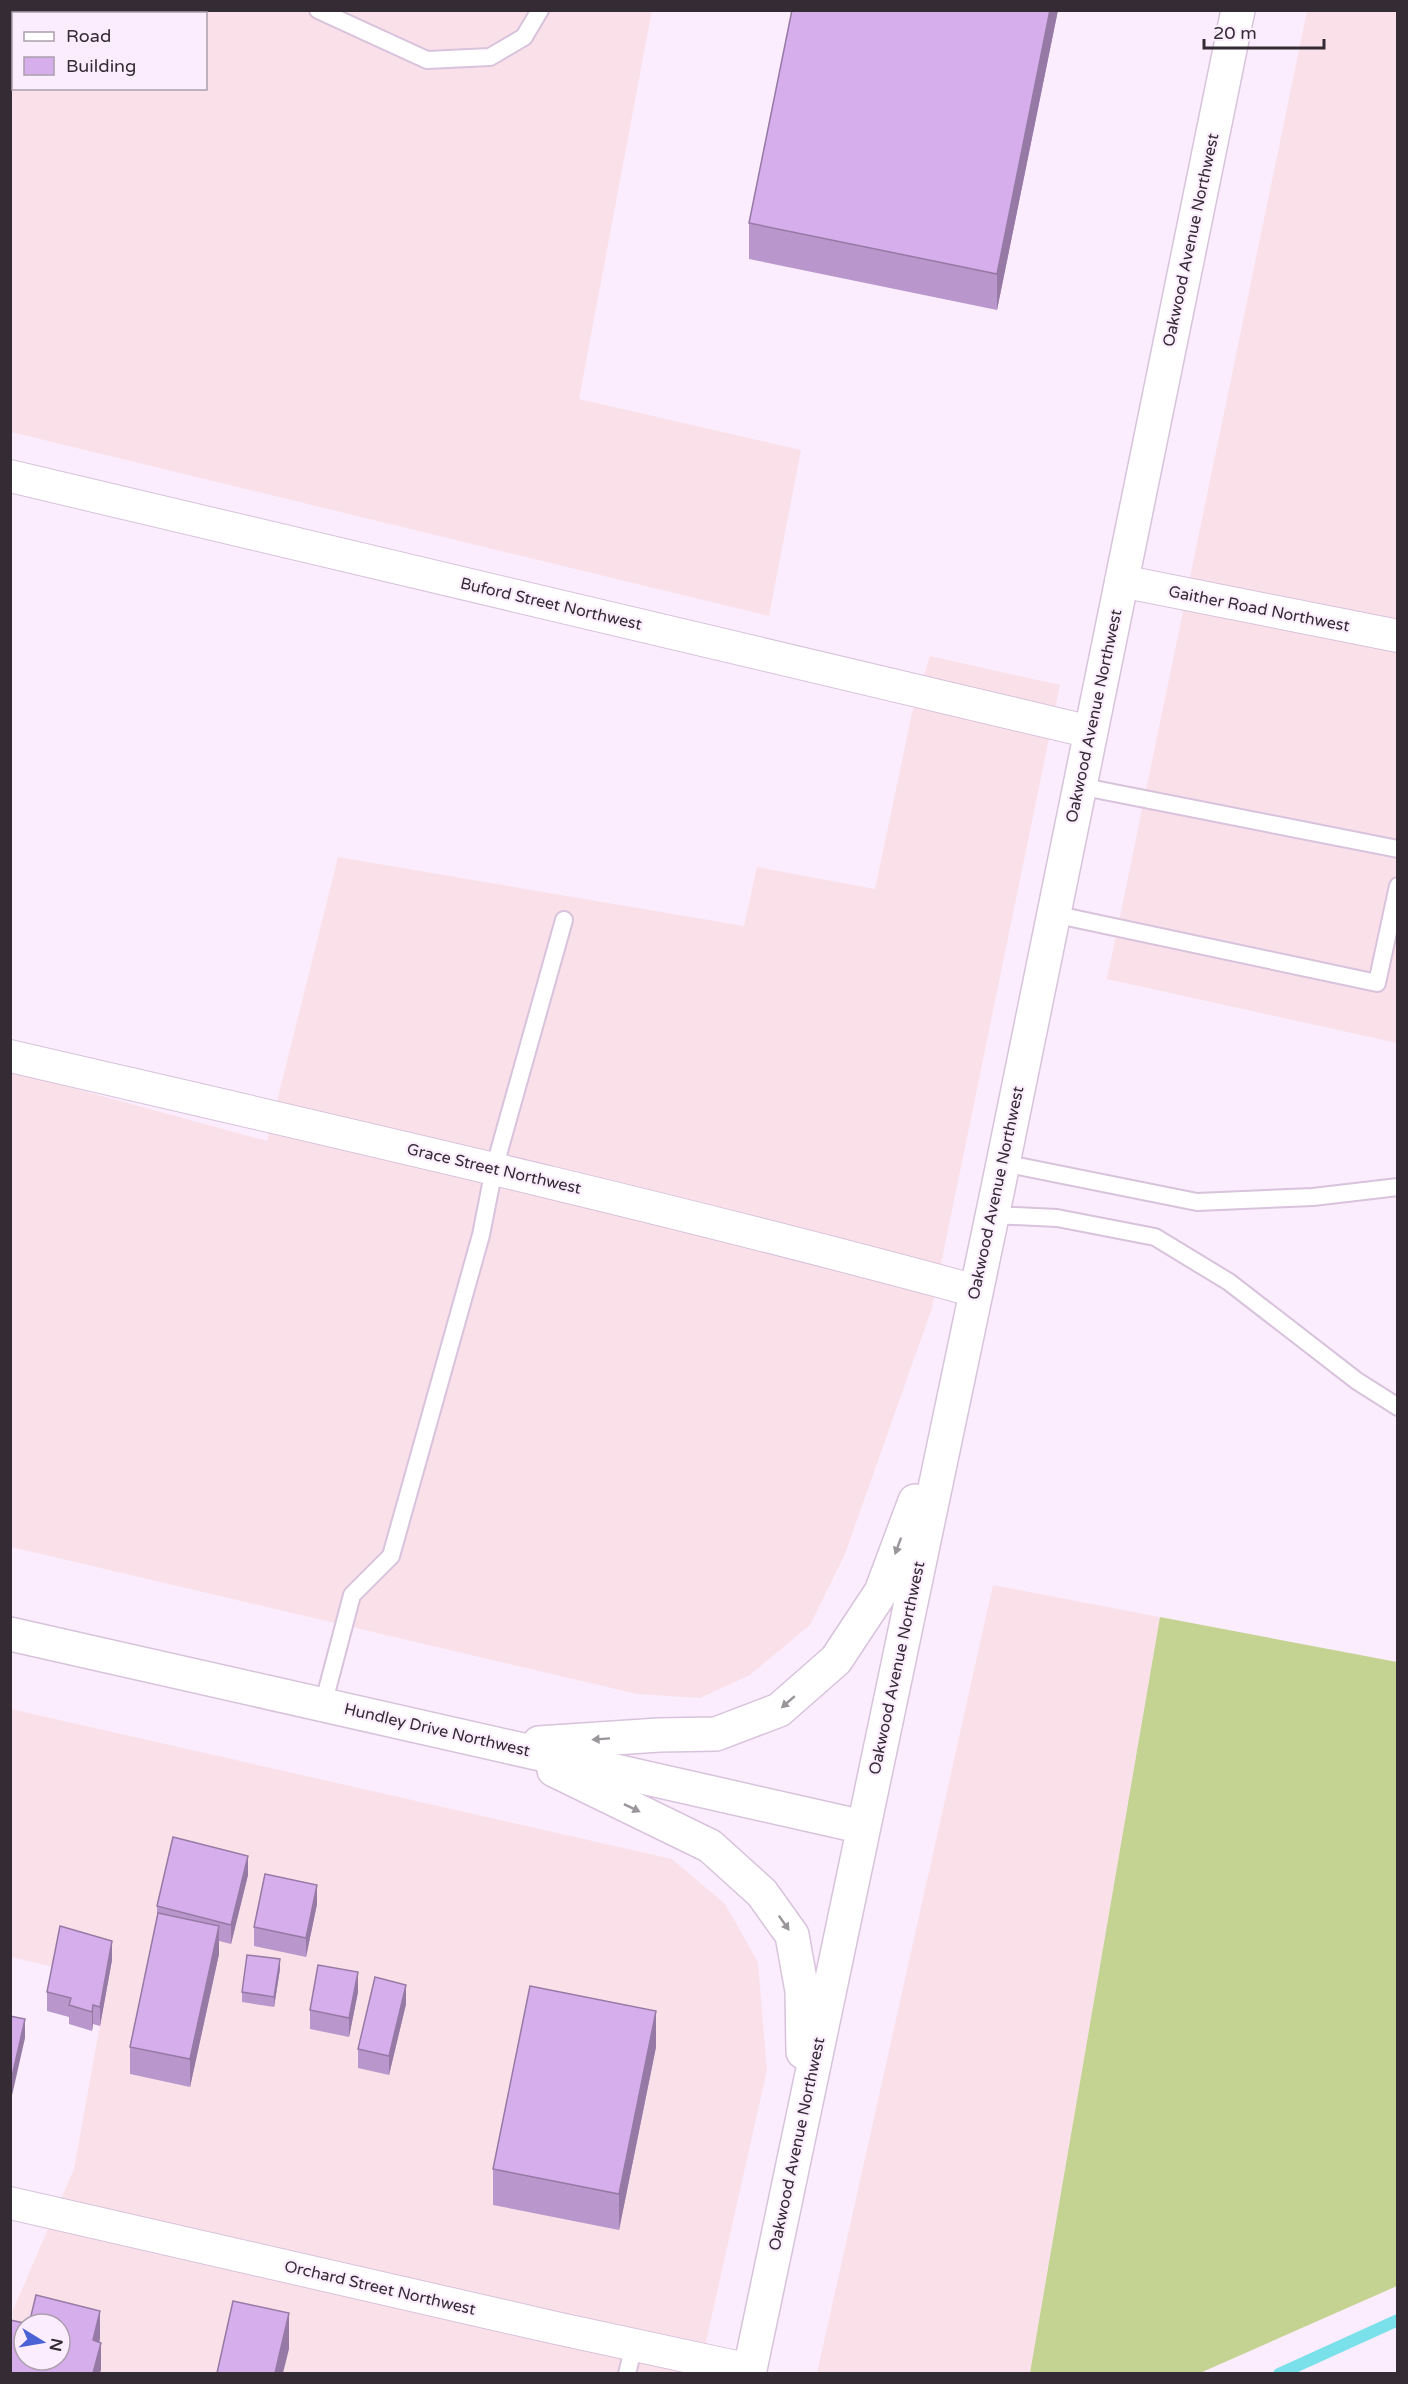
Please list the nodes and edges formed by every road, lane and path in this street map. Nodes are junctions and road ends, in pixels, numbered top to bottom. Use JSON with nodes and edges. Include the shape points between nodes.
{"nodes":[{"id":1,"x":318,"y":10,"type":"edge"},
{"id":2,"x":540,"y":10,"type":"edge"},
{"id":3,"x":1238,"y":10,"type":"edge"},
{"id":4,"x":10,"y":476,"type":"edge"},
{"id":5,"x":1121,"y":581,"type":"junction"},
{"id":6,"x":1398,"y":636,"type":"edge"},
{"id":7,"x":1091,"y":732,"type":"junction"},
{"id":8,"x":1079,"y":786,"type":"junction"},
{"id":9,"x":1398,"y":849,"type":"edge"},
{"id":10,"x":1398,"y":886,"type":"edge"},
{"id":11,"x":1053,"y":914,"type":"junction"},
{"id":12,"x":564,"y":920,"type":"dead end"},
{"id":13,"x":10,"y":1056,"type":"edge"},
{"id":14,"x":1003,"y":1163,"type":"junction"},
{"id":15,"x":494,"y":1169,"type":"junction"},
{"id":16,"x":1398,"y":1187,"type":"edge"},
{"id":17,"x":992,"y":1215,"type":"junction"},
{"id":18,"x":976,"y":1291,"type":"junction"},
{"id":19,"x":955,"y":1392,"type":"junction"},
{"id":20,"x":1398,"y":1407,"type":"edge"},
{"id":21,"x":10,"y":1634,"type":"edge"},
{"id":22,"x":323,"y":1704,"type":"junction"},
{"id":23,"x":504,"y":1745,"type":"junction"},
{"id":24,"x":863,"y":1827,"type":"junction"},
{"id":25,"x":804,"y":2109,"type":"junction"},
{"id":26,"x":10,"y":2204,"type":"edge"},
{"id":27,"x":631,"y":2359,"type":"edge"},
{"id":28,"x":749,"y":2372,"type":"edge"}],
"edges":[{"from":1,"to":2,"type":"lane","via":[[427,60],[490,57],[524,38]]},
{"from":3,"to":5,"type":"street","name":"Oakwood Avenue Northwest"},
{"from":4,"to":7,"type":"street","name":"Buford Street Northwest"},
{"from":5,"to":6,"type":"street","name":"Gaither Road Northwest"},
{"from":5,"to":7,"type":"street","name":"Oakwood Avenue Northwest"},
{"from":7,"to":8,"type":"street","name":"Oakwood Avenue Northwest"},
{"from":8,"to":9,"type":"lane"},
{"from":8,"to":11,"type":"street","name":"Oakwood Avenue Northwest"},
{"from":10,"to":11,"type":"lane","via":[[1377,983]]},
{"from":11,"to":14,"type":"street","name":"Oakwood Avenue Northwest"},
{"from":12,"to":15,"type":"lane"},
{"from":13,"to":15,"type":"street","name":"Grace Street Northwest"},
{"from":14,"to":16,"type":"lane","via":[[1197,1202],[1313,1197]]},
{"from":14,"to":17,"type":"street","name":"Oakwood Avenue Northwest"},
{"from":15,"to":18,"type":"street","name":"Grace Street Northwest","via":[[846,1255]]},
{"from":15,"to":22,"type":"lane","via":[[482,1235],[391,1556],[352,1595]]},
{"from":17,"to":18,"type":"street","name":"Oakwood Avenue Northwest"},
{"from":17,"to":20,"type":"lane","via":[[1057,1218],[1155,1237],[1229,1282],[1357,1381]]},
{"from":18,"to":19,"type":"street","name":"Oakwood Avenue Northwest"},
{"from":19,"to":23,"type":"street","one_way":true,"via":[[881,1592],[836,1660],[779,1710],[716,1734]]},
{"from":19,"to":24,"type":"street","name":"Oakwood Avenue Northwest"},
{"from":21,"to":22,"type":"street","name":"Hundley Drive Northwest"},
{"from":22,"to":23,"type":"street","name":"Hundley Drive Northwest"},
{"from":23,"to":24,"type":"street","name":"Hundley Drive Northwest"},
{"from":23,"to":25,"type":"street","one_way":true,"via":[[710,1846],[762,1893],[792,1935],[802,1992]]},
{"from":24,"to":25,"type":"street","name":"Oakwood Avenue Northwest"},
{"from":25,"to":28,"type":"street","name":"Oakwood Avenue Northwest"},
{"from":26,"to":27,"type":"street","name":"Orchard Street Northwest"},
{"from":27,"to":28,"type":"street","name":"Orchard Street Northwest"}]}
